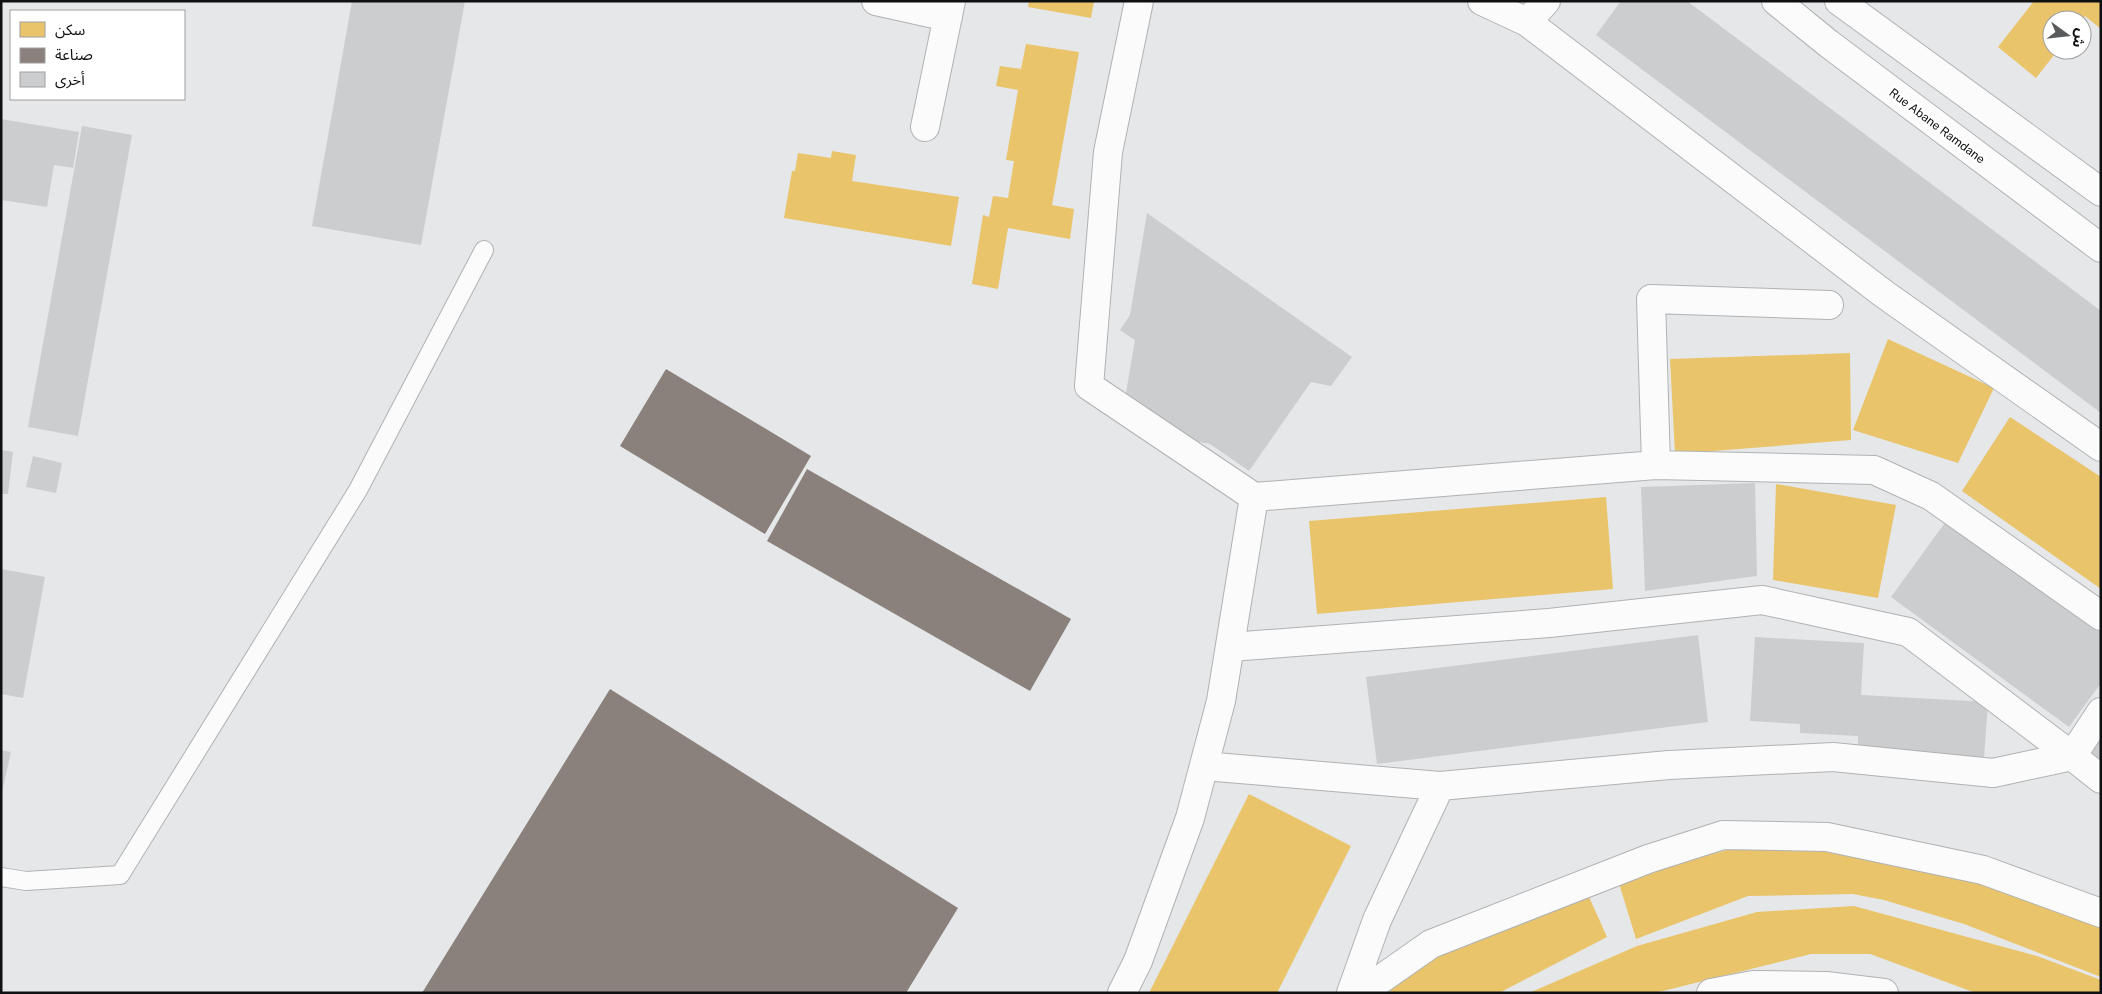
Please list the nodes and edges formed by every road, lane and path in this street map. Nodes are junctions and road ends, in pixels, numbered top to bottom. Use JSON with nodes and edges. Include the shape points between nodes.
{"nodes":[{"id":1,"x":876,"y":1,"type":"edge"},
{"id":2,"x":1139,"y":1,"type":"edge"},
{"id":3,"x":1482,"y":1,"type":"edge"},
{"id":4,"x":1546,"y":1,"type":"edge"},
{"id":5,"x":1776,"y":1,"type":"edge"},
{"id":6,"x":1839,"y":1,"type":"edge"},
{"id":7,"x":950,"y":9,"type":"edge"},
{"id":8,"x":1528,"y":22,"type":"junction"},
{"id":9,"x":925,"y":128,"type":"dead end"},
{"id":10,"x":2101,"y":192,"type":"edge"},
{"id":11,"x":2101,"y":248,"type":"edge"},
{"id":12,"x":484,"y":250,"type":"dead end"},
{"id":13,"x":1829,"y":305,"type":"dead end"},
{"id":14,"x":2101,"y":447,"type":"edge"},
{"id":15,"x":1656,"y":465,"type":"junction"},
{"id":16,"x":1254,"y":497,"type":"junction"},
{"id":17,"x":2101,"y":616,"type":"edge"},
{"id":18,"x":1230,"y":647,"type":"junction"},
{"id":19,"x":2101,"y":712,"type":"edge"},
{"id":20,"x":2072,"y":756,"type":"junction"},
{"id":21,"x":1204,"y":766,"type":"junction"},
{"id":22,"x":2101,"y":779,"type":"edge"},
{"id":23,"x":1440,"y":786,"type":"junction"},
{"id":24,"x":1,"y":877,"type":"edge"},
{"id":25,"x":2101,"y":913,"type":"edge"},
{"id":26,"x":1122,"y":993,"type":"edge"},
{"id":27,"x":1351,"y":993,"type":"edge"},
{"id":28,"x":1361,"y":993,"type":"edge"},
{"id":29,"x":1710,"y":993,"type":"edge"},
{"id":30,"x":1884,"y":993,"type":"edge"}],
"edges":[{"from":1,"to":7,"type":"street"},
{"from":2,"to":16,"type":"street","via":[[1108,152],[1089,386]]},
{"from":3,"to":8,"type":"street"},
{"from":4,"to":8,"type":"street"},
{"from":5,"to":11,"type":"street","name":"Rue Abane Ramdane"},
{"from":6,"to":10,"type":"street"},
{"from":7,"to":9,"type":"street"},
{"from":8,"to":14,"type":"street","via":[[1884,294]]},
{"from":12,"to":24,"type":"lane","via":[[358,490],[120,875],[26,881]]},
{"from":13,"to":15,"type":"street","via":[[1651,299]]},
{"from":15,"to":16,"type":"street"},
{"from":15,"to":17,"type":"street","via":[[1874,470],[1931,496]]},
{"from":16,"to":18,"type":"street"},
{"from":18,"to":20,"type":"street","via":[[1548,623],[1762,600],[1908,632]]},
{"from":18,"to":21,"type":"street","via":[[1221,701]]},
{"from":19,"to":20,"type":"street"},
{"from":20,"to":22,"type":"street"},
{"from":20,"to":23,"type":"street","via":[[1993,773],[1833,757],[1669,765]]},
{"from":21,"to":23,"type":"street"},
{"from":21,"to":26,"type":"street","via":[[1190,818],[1138,961]]},
{"from":23,"to":27,"type":"street","via":[[1376,920]]},
{"from":25,"to":28,"type":"street","via":[[1983,870],[1828,837],[1723,835],[1648,859],[1431,944]]},
{"from":29,"to":30,"type":"street","via":[[1753,985],[1826,986]]}]}
